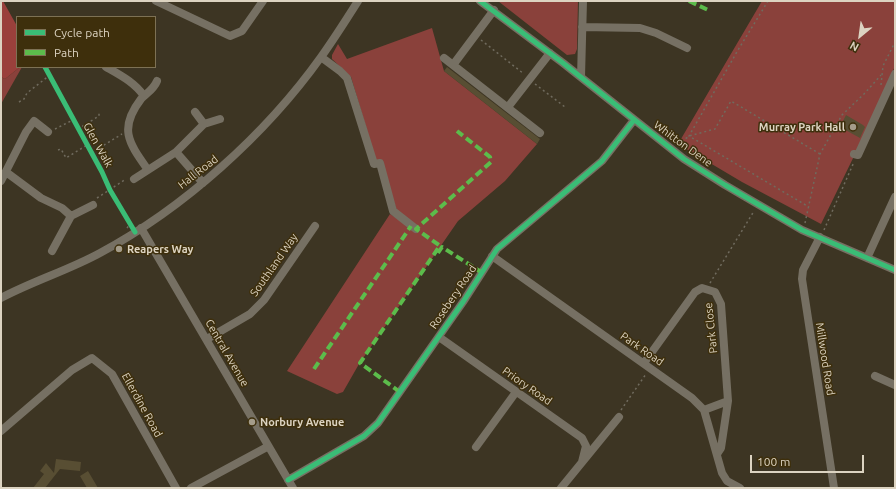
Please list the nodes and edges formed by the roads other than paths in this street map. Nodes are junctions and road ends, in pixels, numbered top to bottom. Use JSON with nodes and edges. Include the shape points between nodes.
{"nodes":[{"id":1,"x":156,"y":1,"type":"edge"},
{"id":2,"x":264,"y":1,"type":"edge"},
{"id":3,"x":358,"y":1,"type":"edge"},
{"id":4,"x":480,"y":1,"type":"edge"},
{"id":5,"x":583,"y":1,"type":"edge"},
{"id":6,"x":494,"y":10,"type":"junction"},
{"id":7,"x":582,"y":27,"type":"junction"},
{"id":8,"x":686,"y":48,"type":"dead end"},
{"id":9,"x":550,"y":53,"type":"junction"},
{"id":10,"x":321,"y":57,"type":"junction"},
{"id":11,"x":444,"y":58,"type":"dead end"},
{"id":12,"x":453,"y":64,"type":"junction"},
{"id":13,"x":108,"y":68,"type":"edge"},
{"id":14,"x":895,"y":74,"type":"edge"},
{"id":15,"x":581,"y":77,"type":"junction"},
{"id":16,"x":157,"y":81,"type":"dead end"},
{"id":17,"x":144,"y":96,"type":"junction"},
{"id":18,"x":508,"y":108,"type":"junction"},
{"id":19,"x":195,"y":112,"type":"dead end"},
{"id":20,"x":220,"y":119,"type":"dead end"},
{"id":21,"x":634,"y":120,"type":"junction"},
{"id":22,"x":204,"y":124,"type":"junction"},
{"id":23,"x":48,"y":132,"type":"road end"},
{"id":24,"x":540,"y":133,"type":"dead end"},
{"id":25,"x":176,"y":152,"type":"junction"},
{"id":26,"x":856,"y":154,"type":"road end"},
{"id":27,"x":148,"y":170,"type":"junction"},
{"id":28,"x":6,"y":172,"type":"junction"},
{"id":29,"x":134,"y":179,"type":"road end"},
{"id":30,"x":1,"y":181,"type":"edge"},
{"id":31,"x":203,"y":184,"type":"junction"},
{"id":32,"x":895,"y":197,"type":"edge"},
{"id":33,"x":93,"y":205,"type":"road end"},
{"id":34,"x":71,"y":216,"type":"junction"},
{"id":35,"x":315,"y":226,"type":"dead end"},
{"id":36,"x":416,"y":229,"type":"dead end"},
{"id":37,"x":138,"y":230,"type":"junction"},
{"id":38,"x":820,"y":237,"type":"junction"},
{"id":39,"x":52,"y":251,"type":"dead end"},
{"id":40,"x":492,"y":256,"type":"junction"},
{"id":41,"x":867,"y":258,"type":"junction"},
{"id":42,"x":895,"y":270,"type":"edge"},
{"id":43,"x":1,"y":298,"type":"edge"},
{"id":44,"x":439,"y":336,"type":"junction"},
{"id":45,"x":207,"y":339,"type":"junction"},
{"id":46,"x":647,"y":366,"type":"junction"},
{"id":47,"x":875,"y":376,"type":"dead end"},
{"id":48,"x":895,"y":385,"type":"edge"},
{"id":49,"x":516,"y":392,"type":"junction"},
{"id":50,"x":728,"y":401,"type":"junction"},
{"id":51,"x":704,"y":410,"type":"junction"},
{"id":52,"x":619,"y":417,"type":"road end"},
{"id":53,"x":1,"y":430,"type":"edge"},
{"id":54,"x":267,"y":447,"type":"junction"},
{"id":55,"x":476,"y":447,"type":"dead end"},
{"id":56,"x":717,"y":454,"type":"junction"},
{"id":57,"x":582,"y":462,"type":"junction"},
{"id":58,"x":288,"y":480,"type":"junction"},
{"id":59,"x":176,"y":488,"type":"edge"},
{"id":60,"x":191,"y":488,"type":"edge"},
{"id":61,"x":293,"y":488,"type":"edge"},
{"id":62,"x":561,"y":488,"type":"edge"},
{"id":63,"x":740,"y":488,"type":"edge"},
{"id":64,"x":834,"y":488,"type":"edge"}],
"edges":[{"from":1,"to":2,"type":"street","via":[[230,36],[242,31]]},
{"from":3,"to":10,"type":"street","name":"Hall Road"},
{"from":4,"to":6,"type":"street","name":"Whitton Dene"},
{"from":5,"to":7,"type":"street"},
{"from":6,"to":9,"type":"street","name":"Whitton Dene"},
{"from":6,"to":12,"type":"street"},
{"from":7,"to":8,"type":"street","via":[[640,28]]},
{"from":7,"to":15,"type":"street"},
{"from":9,"to":15,"type":"street","name":"Whitton Dene"},
{"from":9,"to":18,"type":"street"},
{"from":10,"to":31,"type":"street","name":"Hall Road","via":[[258,132]]},
{"from":10,"to":36,"type":"street","via":[[347,78],[374,164],[380,163],[393,211]]},
{"from":11,"to":12,"type":"street"},
{"from":12,"to":18,"type":"street"},
{"from":13,"to":17,"type":"street","via":[[126,78]]},
{"from":14,"to":26,"type":"street"},
{"from":15,"to":21,"type":"street","name":"Whitton Dene"},
{"from":16,"to":17,"type":"street"},
{"from":17,"to":27,"type":"street","via":[[133,111],[127,131],[130,144]]},
{"from":18,"to":24,"type":"street"},
{"from":19,"to":22,"type":"street"},
{"from":20,"to":22,"type":"street"},
{"from":21,"to":38,"type":"street","name":"Whitton Dene","via":[[674,152],[802,230]]},
{"from":21,"to":40,"type":"street","name":"Rosebery Road","via":[[602,161]]},
{"from":22,"to":25,"type":"street"},
{"from":23,"to":28,"type":"street","via":[[31,119]]},
{"from":25,"to":27,"type":"street"},
{"from":25,"to":31,"type":"street"},
{"from":27,"to":29,"type":"street"},
{"from":28,"to":30,"type":"street"},
{"from":28,"to":34,"type":"street"},
{"from":31,"to":37,"type":"street","name":"Hall Road"},
{"from":32,"to":41,"type":"street"},
{"from":33,"to":34,"type":"street"},
{"from":34,"to":39,"type":"street"},
{"from":35,"to":45,"type":"street","name":"Southland Way","via":[[264,300],[250,314]]},
{"from":37,"to":43,"type":"street","name":"Hall Road","via":[[100,253]]},
{"from":37,"to":45,"type":"street","name":"Central Avenue"},
{"from":38,"to":41,"type":"street","name":"Whitton Dene"},
{"from":38,"to":64,"type":"street","name":"Millwood Road","via":[[803,270],[802,278]]},
{"from":40,"to":44,"type":"street","name":"Rosebery Road"},
{"from":40,"to":46,"type":"street","name":"Park Road"},
{"from":41,"to":42,"type":"street","name":"Whitton Dene"},
{"from":44,"to":49,"type":"street","name":"Priory Road"},
{"from":44,"to":58,"type":"street","name":"Rosebery Road","via":[[378,423],[364,436]]},
{"from":45,"to":54,"type":"street","name":"Central Avenue"},
{"from":46,"to":50,"type":"street","name":"Park Close","via":[[695,292],[707,288],[715,292],[721,304]]},
{"from":46,"to":51,"type":"street","name":"Park Road","via":[[692,398]]},
{"from":47,"to":48,"type":"street"},
{"from":49,"to":55,"type":"street"},
{"from":49,"to":57,"type":"street","name":"Priory Road","via":[[582,438],[586,446]]},
{"from":50,"to":51,"type":"street"},
{"from":50,"to":56,"type":"street","name":"Park Close","via":[[721,448]]},
{"from":51,"to":56,"type":"street","name":"Park Road"},
{"from":52,"to":57,"type":"street"},
{"from":53,"to":59,"type":"street","name":"Ellerdine Road","via":[[72,370],[92,358],[112,374]]},
{"from":54,"to":58,"type":"street","name":"Central Avenue"},
{"from":54,"to":60,"type":"street"},
{"from":56,"to":63,"type":"street","name":"Park Road","via":[[727,481]]},
{"from":57,"to":62,"type":"street"},
{"from":58,"to":61,"type":"street","name":"Central Avenue"}]}
